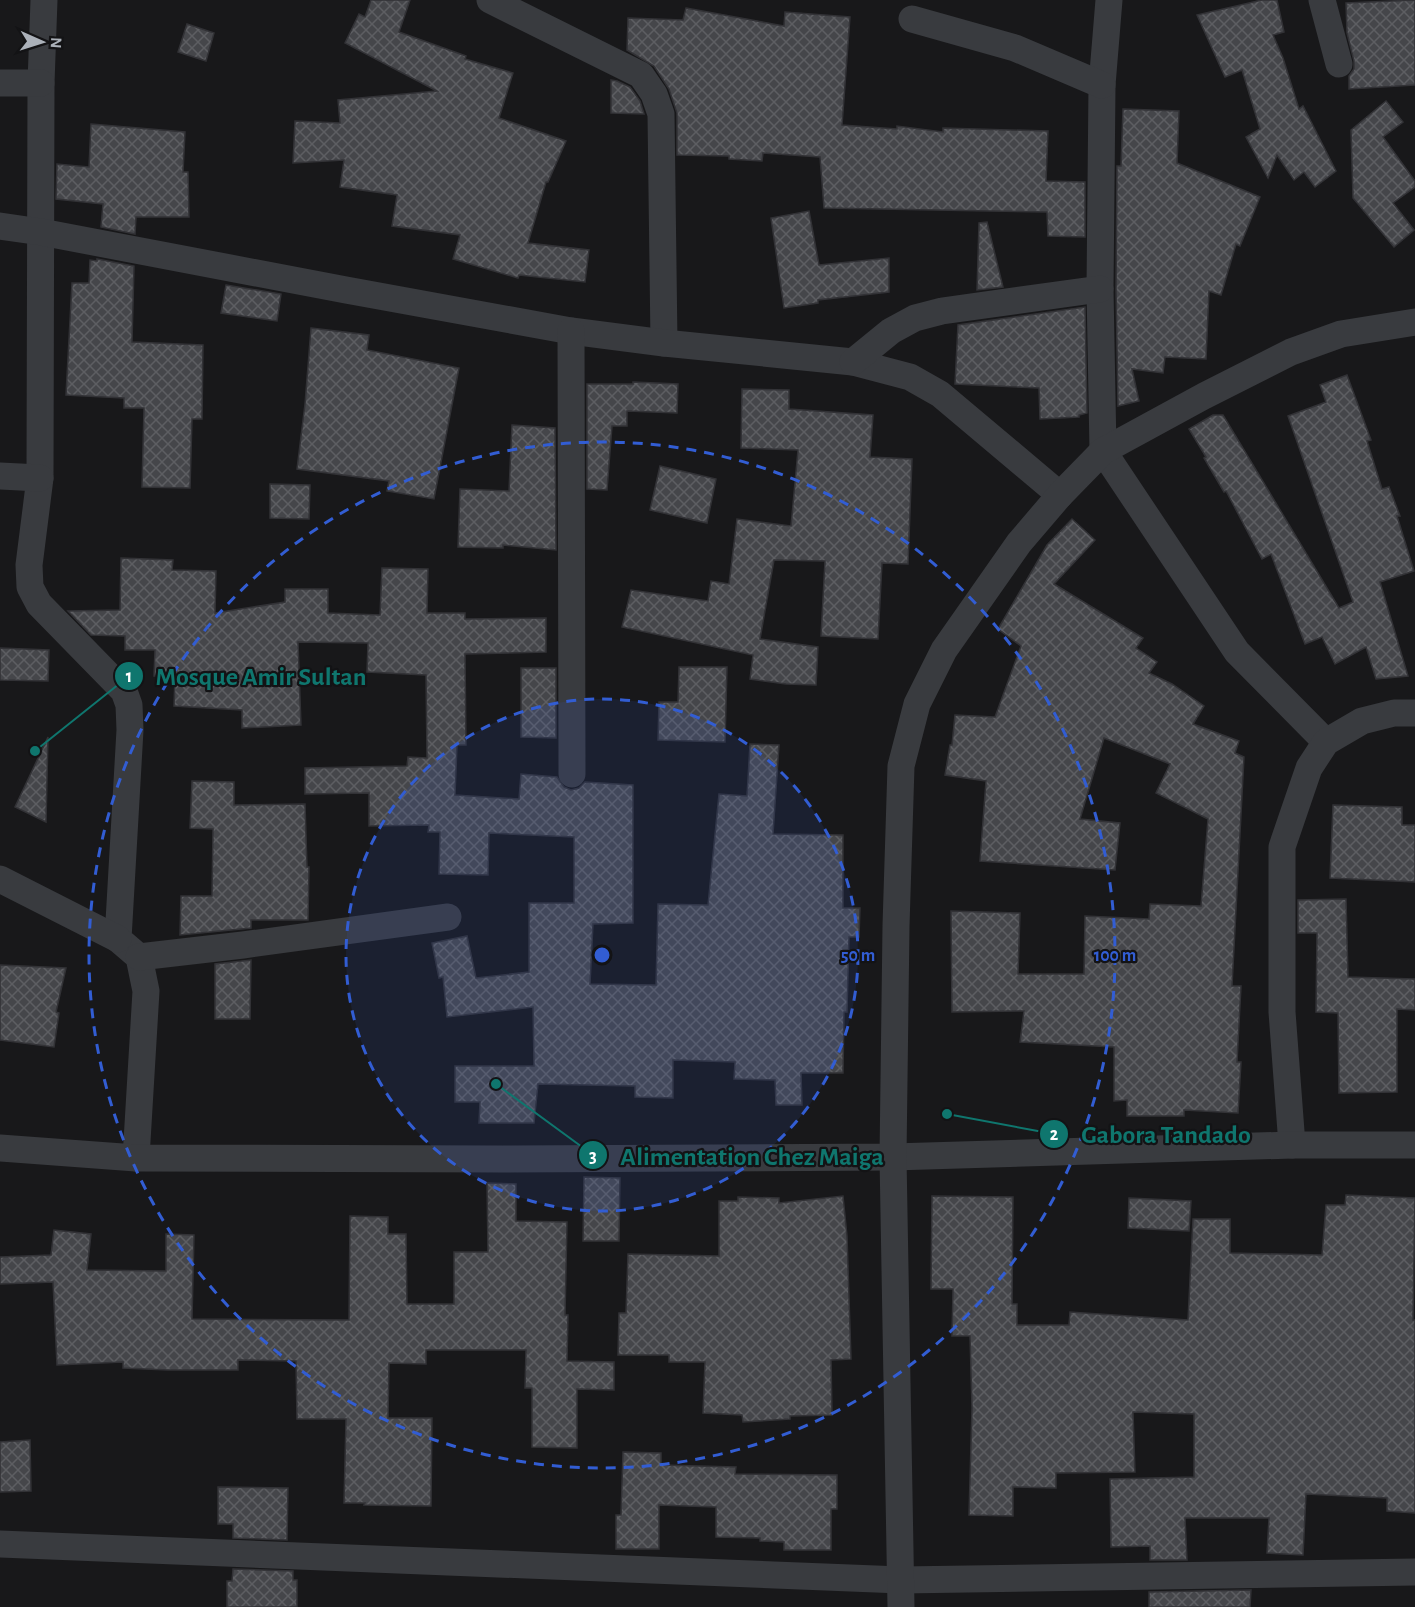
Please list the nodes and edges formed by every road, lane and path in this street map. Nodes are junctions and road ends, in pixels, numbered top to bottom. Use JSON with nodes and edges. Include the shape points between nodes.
{"nodes":[{"id":1,"x":44,"y":0,"type":"edge"},
{"id":2,"x":490,"y":0,"type":"edge"},
{"id":3,"x":1109,"y":0,"type":"edge"},
{"id":4,"x":1322,"y":0,"type":"edge"},
{"id":5,"x":912,"y":19,"type":"dead end"},
{"id":6,"x":1339,"y":63,"type":"dead end"},
{"id":7,"x":0,"y":83,"type":"edge"},
{"id":8,"x":42,"y":83,"type":"junction"},
{"id":9,"x":1102,"y":85,"type":"junction"},
{"id":10,"x":0,"y":226,"type":"edge"},
{"id":11,"x":41,"y":232,"type":"junction"},
{"id":12,"x":1100,"y":289,"type":"junction"},
{"id":13,"x":1415,"y":322,"type":"edge"},
{"id":14,"x":571,"y":331,"type":"junction"},
{"id":15,"x":664,"y":343,"type":"junction"},
{"id":16,"x":853,"y":362,"type":"junction"},
{"id":17,"x":1103,"y":451,"type":"junction"},
{"id":18,"x":0,"y":476,"type":"edge"},
{"id":19,"x":40,"y":478,"type":"junction"},
{"id":20,"x":1060,"y":495,"type":"junction"},
{"id":21,"x":1415,"y":713,"type":"edge"},
{"id":22,"x":1326,"y":742,"type":"junction"},
{"id":23,"x":572,"y":774,"type":"dead end"},
{"id":24,"x":0,"y":879,"type":"edge"},
{"id":25,"x":448,"y":917,"type":"dead end"},
{"id":26,"x":118,"y":939,"type":"junction"},
{"id":27,"x":139,"y":957,"type":"junction"},
{"id":28,"x":1292,"y":1145,"type":"junction"},
{"id":29,"x":1415,"y":1145,"type":"edge"},
{"id":30,"x":0,"y":1148,"type":"edge"},
{"id":31,"x":893,"y":1157,"type":"junction"},
{"id":32,"x":136,"y":1158,"type":"junction"},
{"id":33,"x":0,"y":1544,"type":"edge"},
{"id":34,"x":1415,"y":1572,"type":"edge"},
{"id":35,"x":901,"y":1580,"type":"junction"},
{"id":36,"x":901,"y":1607,"type":"edge"}],
"edges":[{"from":1,"to":8,"type":"street"},
{"from":2,"to":15,"type":"street","via":[[640,75],[654,94],[661,114]]},
{"from":3,"to":9,"type":"street"},
{"from":4,"to":6,"type":"street"},
{"from":5,"to":9,"type":"street","via":[[1015,48]]},
{"from":7,"to":8,"type":"street"},
{"from":8,"to":11,"type":"street"},
{"from":9,"to":12,"type":"street"},
{"from":10,"to":11,"type":"street"},
{"from":11,"to":14,"type":"street"},
{"from":11,"to":19,"type":"street"},
{"from":12,"to":16,"type":"street","via":[[915,318],[891,331]]},
{"from":12,"to":17,"type":"street"},
{"from":13,"to":17,"type":"street","via":[[1341,334],[1291,352]]},
{"from":14,"to":15,"type":"street"},
{"from":14,"to":23,"type":"street"},
{"from":15,"to":16,"type":"street"},
{"from":16,"to":20,"type":"street","via":[[910,377],[940,394]]},
{"from":17,"to":20,"type":"street"},
{"from":17,"to":22,"type":"street","via":[[1237,652]]},
{"from":18,"to":19,"type":"street"},
{"from":19,"to":26,"type":"street","via":[[29,565],[30,587],[39,604],[124,691],[129,705]]},
{"from":20,"to":31,"type":"street","via":[[1019,543],[970,612],[944,650],[916,704],[901,766]]},
{"from":21,"to":22,"type":"street","via":[[1394,713],[1362,721]]},
{"from":22,"to":28,"type":"street","via":[[1309,768],[1282,847],[1281,1012]]},
{"from":24,"to":26,"type":"street"},
{"from":25,"to":27,"type":"street"},
{"from":26,"to":27,"type":"street"},
{"from":27,"to":32,"type":"street","via":[[146,991]]},
{"from":28,"to":29,"type":"street"},
{"from":28,"to":31,"type":"street"},
{"from":30,"to":32,"type":"street"},
{"from":31,"to":32,"type":"street"},
{"from":31,"to":35,"type":"street"},
{"from":33,"to":35,"type":"street"},
{"from":34,"to":35,"type":"street"},
{"from":35,"to":36,"type":"street"}]}
